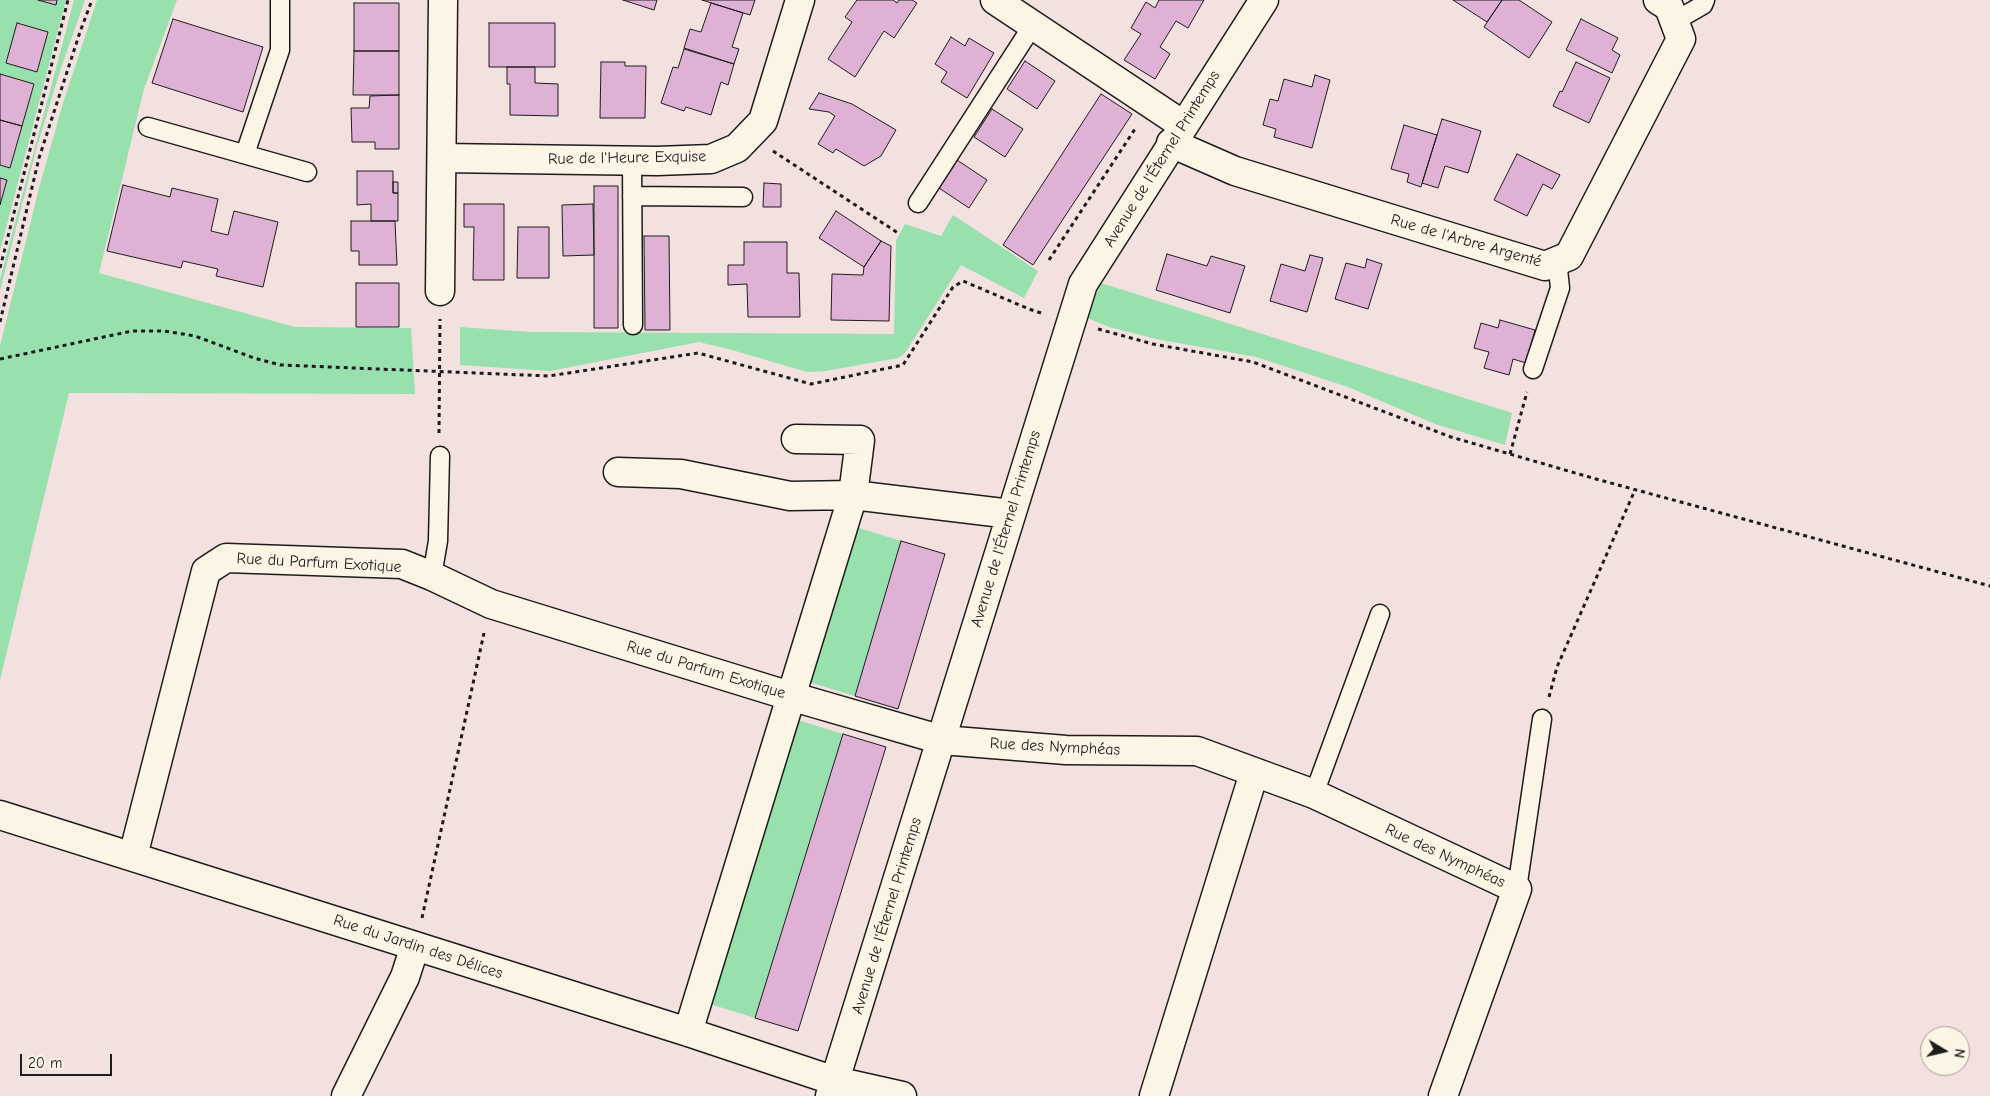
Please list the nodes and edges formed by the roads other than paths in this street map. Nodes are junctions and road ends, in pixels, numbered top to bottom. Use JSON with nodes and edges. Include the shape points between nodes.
{"nodes":[{"id":1,"x":280,"y":0,"type":"edge"},
{"id":2,"x":443,"y":0,"type":"edge"},
{"id":3,"x":800,"y":0,"type":"edge"},
{"id":4,"x":995,"y":0,"type":"edge"},
{"id":5,"x":1264,"y":0,"type":"edge"},
{"id":6,"x":1658,"y":0,"type":"edge"},
{"id":7,"x":1705,"y":0,"type":"edge"},
{"id":8,"x":1675,"y":21,"type":"junction"},
{"id":9,"x":1033,"y":25,"type":"junction"},
{"id":10,"x":148,"y":127,"type":"dead end"},
{"id":11,"x":1177,"y":134,"type":"junction"},
{"id":12,"x":245,"y":154,"type":"junction"},
{"id":13,"x":442,"y":158,"type":"junction"},
{"id":14,"x":632,"y":160,"type":"junction"},
{"id":15,"x":307,"y":172,"type":"dead end"},
{"id":16,"x":632,"y":196,"type":"junction"},
{"id":17,"x":744,"y":197,"type":"dead end"},
{"id":18,"x":918,"y":203,"type":"dead end"},
{"id":19,"x":1558,"y":260,"type":"junction"},
{"id":20,"x":440,"y":292,"type":"road end"},
{"id":21,"x":633,"y":325,"type":"dead end"},
{"id":22,"x":1534,"y":369,"type":"road end"},
{"id":23,"x":796,"y":439,"type":"dead end"},
{"id":24,"x":440,"y":456,"type":"road end"},
{"id":25,"x":618,"y":472,"type":"dead end"},
{"id":26,"x":853,"y":495,"type":"junction"},
{"id":27,"x":1011,"y":514,"type":"junction"},
{"id":28,"x":432,"y":576,"type":"junction"},
{"id":29,"x":1380,"y":614,"type":"dead end"},
{"id":30,"x":790,"y":696,"type":"junction"},
{"id":31,"x":1542,"y":719,"type":"road end"},
{"id":32,"x":942,"y":740,"type":"junction"},
{"id":33,"x":1254,"y":773,"type":"junction"},
{"id":34,"x":1314,"y":794,"type":"junction"},
{"id":35,"x":0,"y":814,"type":"edge"},
{"id":36,"x":132,"y":856,"type":"junction"},
{"id":37,"x":1517,"y":889,"type":"junction"},
{"id":38,"x":415,"y":946,"type":"junction"},
{"id":39,"x":688,"y":1032,"type":"junction"},
{"id":40,"x":833,"y":1088,"type":"edge"},
{"id":41,"x":346,"y":1096,"type":"edge"},
{"id":42,"x":902,"y":1096,"type":"edge"},
{"id":43,"x":1154,"y":1096,"type":"edge"},
{"id":44,"x":1443,"y":1096,"type":"edge"}],
"edges":[{"from":1,"to":12,"type":"lane","via":[[280,50]]},
{"from":2,"to":13,"type":"street"},
{"from":3,"to":14,"type":"street","name":"Rue de l'Heure Exquise","via":[[763,121],[737,148],[711,159]]},
{"from":4,"to":9,"type":"street","name":"Rue de l'Arbre Argenté"},
{"from":5,"to":11,"type":"street","name":"Avenue de l'Éternel Printemps"},
{"from":6,"to":8,"type":"street","name":"Rue de l'Arbre Argenté","via":[[1669,7]]},
{"from":7,"to":8,"type":"lane"},
{"from":8,"to":19,"type":"street","name":"Rue de l'Arbre Argenté","via":[[1682,38],[1569,256]]},
{"from":9,"to":11,"type":"street","name":"Rue de l'Arbre Argenté","via":[[1151,104]]},
{"from":9,"to":18,"type":"lane"},
{"from":10,"to":12,"type":"lane"},
{"from":11,"to":19,"type":"street","name":"Rue de l'Arbre Argenté","via":[[1235,171],[1545,266]]},
{"from":11,"to":27,"type":"street","name":"Avenue de l'Éternel Printemps","via":[[1083,284]]},
{"from":12,"to":15,"type":"lane"},
{"from":13,"to":14,"type":"street","name":"Rue de l'Heure Exquise"},
{"from":13,"to":20,"type":"street"},
{"from":14,"to":16,"type":"lane"},
{"from":16,"to":17,"type":"lane"},
{"from":16,"to":21,"type":"lane"},
{"from":19,"to":22,"type":"lane","via":[[1560,288]]},
{"from":23,"to":26,"type":"street","via":[[860,440]]},
{"from":24,"to":28,"type":"lane","via":[[438,541]]},
{"from":25,"to":26,"type":"street","via":[[681,474],[790,496]]},
{"from":26,"to":27,"type":"street"},
{"from":26,"to":30,"type":"street"},
{"from":27,"to":32,"type":"street","name":"Avenue de l'Éternel Printemps"},
{"from":28,"to":30,"type":"street","name":"Rue du Parfum Exotique","via":[[491,604]]},
{"from":28,"to":36,"type":"street","name":"Rue du Parfum Exotique","via":[[402,564],[226,558],[206,571]]},
{"from":29,"to":34,"type":"lane"},
{"from":30,"to":32,"type":"street","name":"Rue du Parfum Exotique"},
{"from":30,"to":39,"type":"street"},
{"from":31,"to":37,"type":"lane"},
{"from":32,"to":33,"type":"street","name":"Rue des Nymphéas","via":[[1066,750],[1197,751]]},
{"from":32,"to":40,"type":"street","name":"Avenue de l'Éternel Printemps"},
{"from":33,"to":34,"type":"street","name":"Rue des Nymphéas"},
{"from":33,"to":43,"type":"street"},
{"from":34,"to":37,"type":"street","name":"Rue des Nymphéas"},
{"from":35,"to":36,"type":"street","name":"Rue du Jardin des Délices"},
{"from":36,"to":38,"type":"street","name":"Rue du Jardin des Délices"},
{"from":37,"to":44,"type":"street","name":"Rue des Nymphéas"},
{"from":38,"to":39,"type":"street","name":"Rue du Jardin des Délices"},
{"from":38,"to":41,"type":"street","via":[[405,978]]},
{"from":39,"to":40,"type":"street","name":"Rue du Jardin des Délices"},
{"from":40,"to":42,"type":"street"}]}
